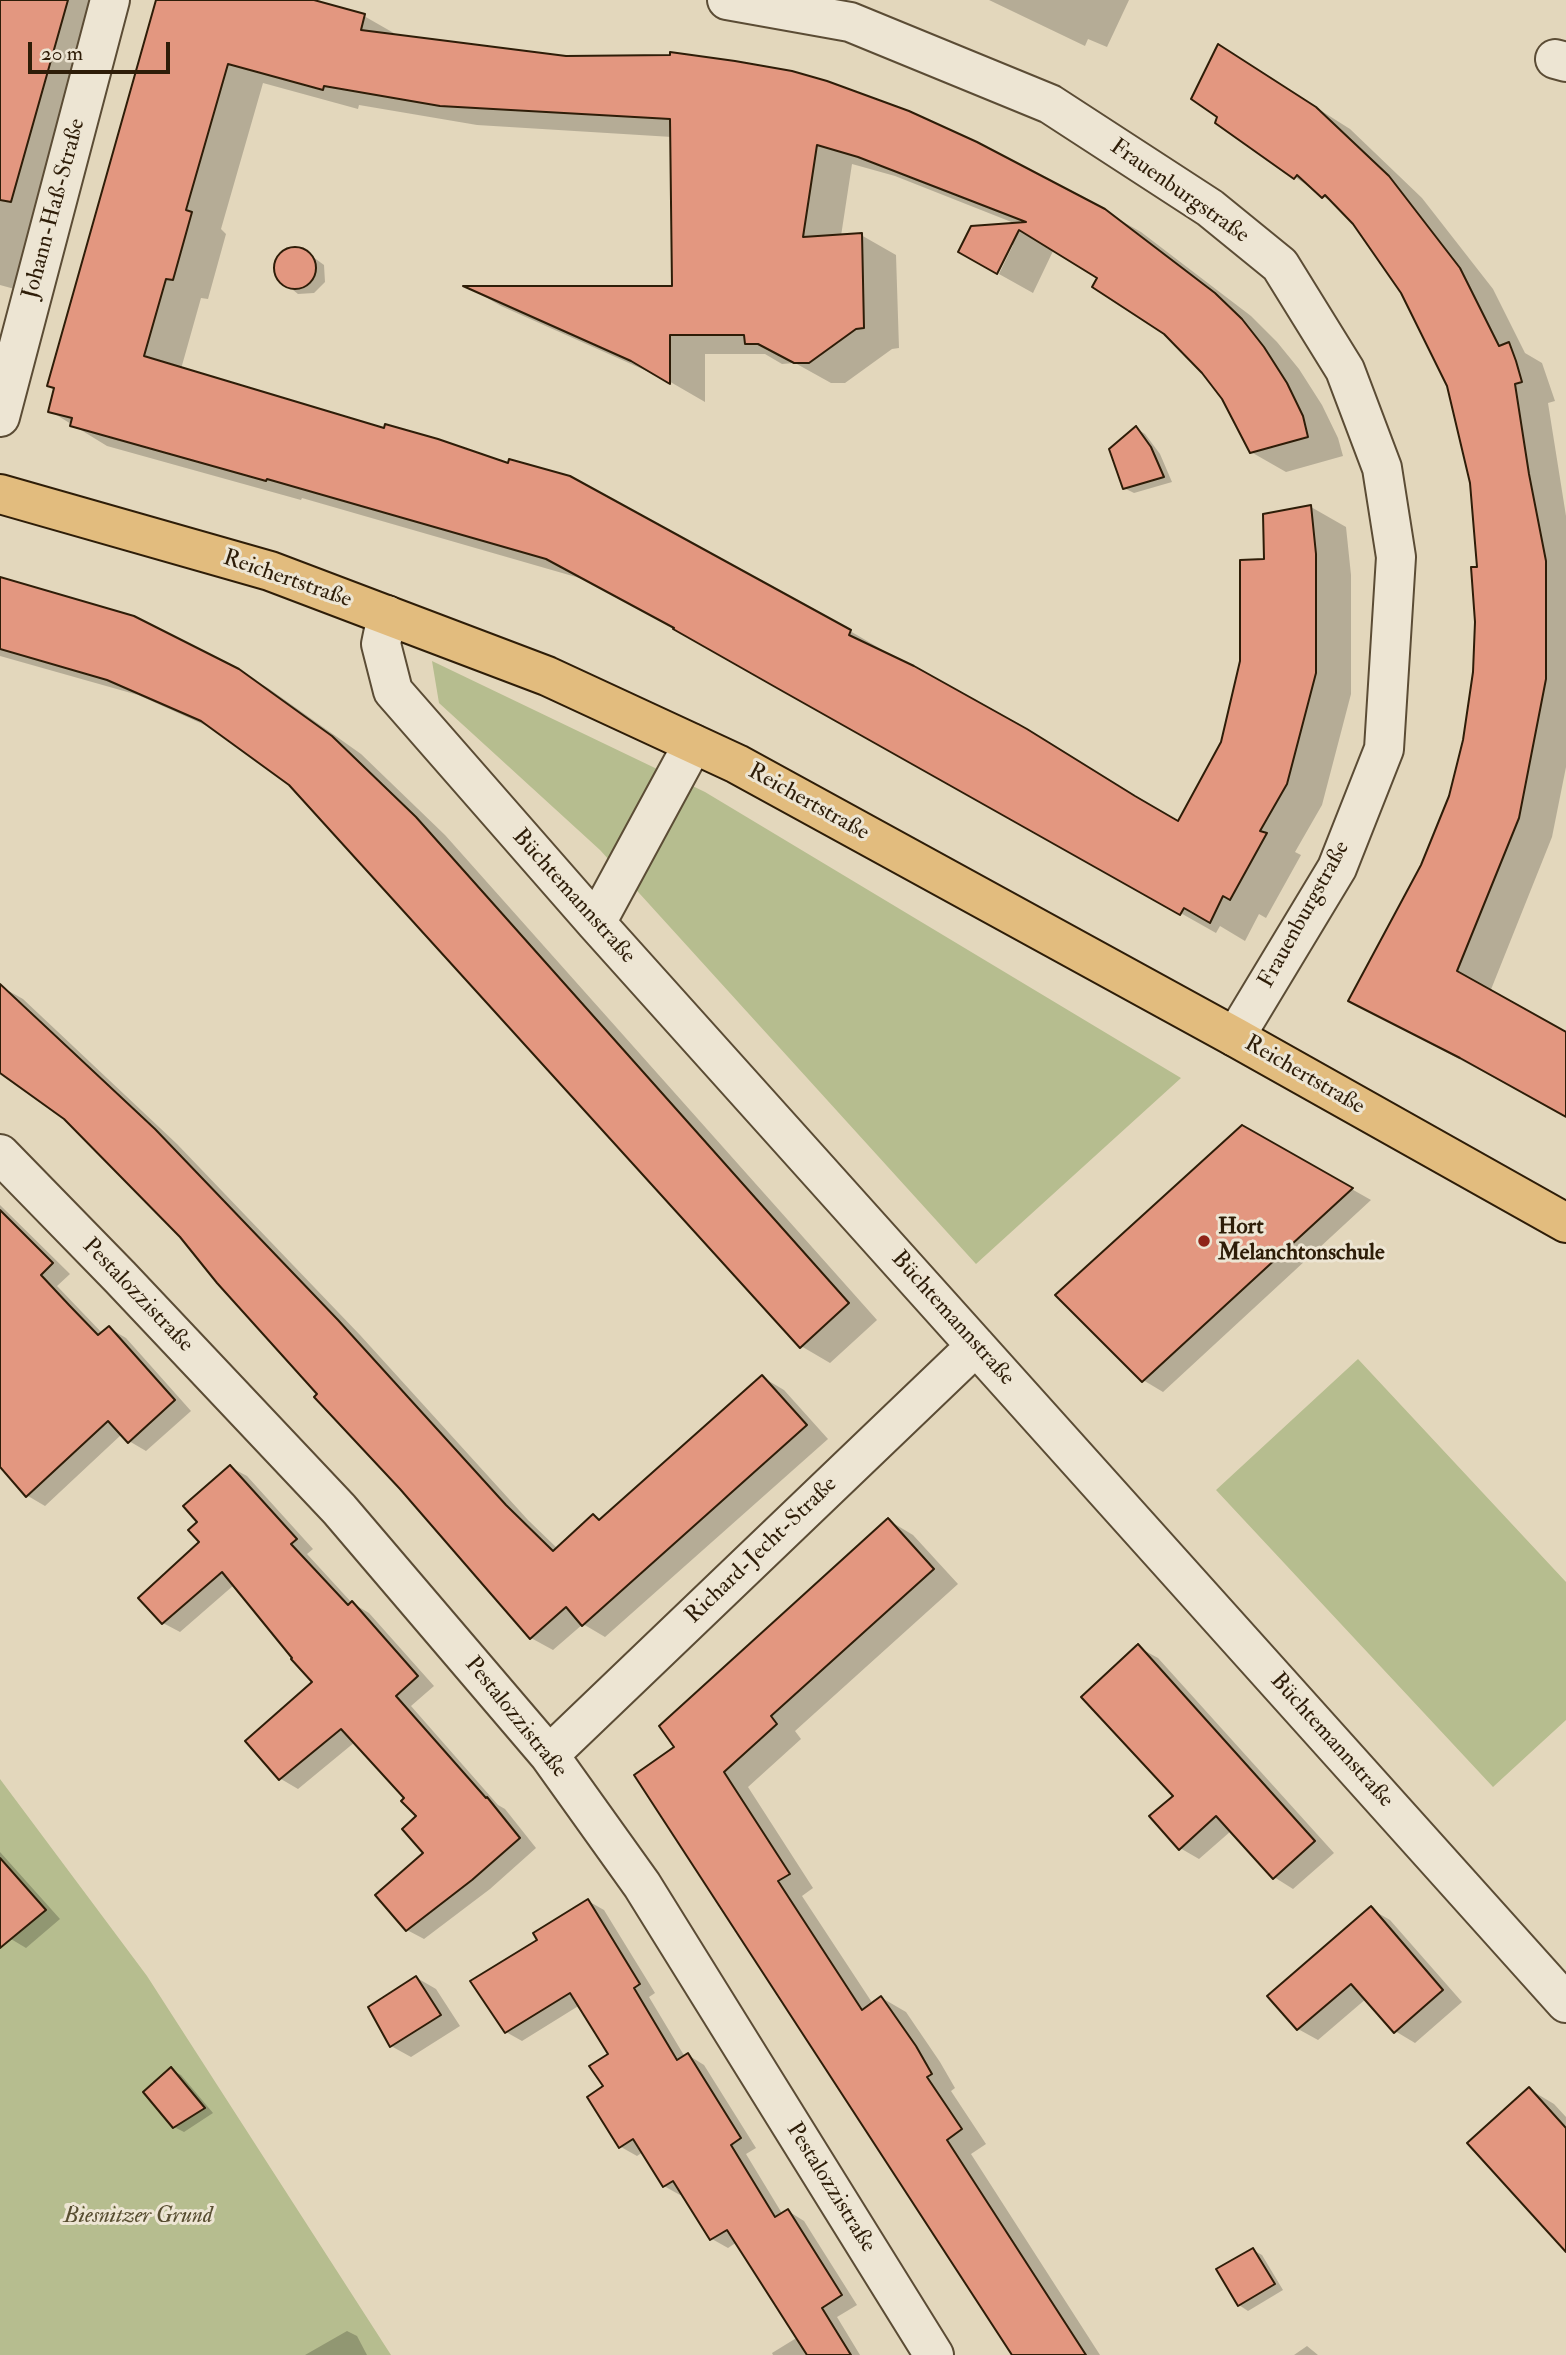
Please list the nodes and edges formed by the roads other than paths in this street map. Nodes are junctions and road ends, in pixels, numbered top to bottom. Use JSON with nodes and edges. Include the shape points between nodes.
{"nodes":[{"id":1,"x":110,"y":0,"type":"edge"},
{"id":2,"x":727,"y":0,"type":"edge"},
{"id":3,"x":0,"y":417,"type":"edge"},
{"id":4,"x":0,"y":494,"type":"edge"},
{"id":5,"x":387,"y":615,"type":"junction"},
{"id":6,"x":693,"y":744,"type":"junction"},
{"id":7,"x":596,"y":923,"type":"junction"},
{"id":8,"x":1235,"y":1037,"type":"junction"},
{"id":9,"x":0,"y":1154,"type":"edge"},
{"id":10,"x":1566,"y":1223,"type":"edge"},
{"id":11,"x":976,"y":1346,"type":"junction"},
{"id":12,"x":549,"y":1755,"type":"junction"},
{"id":13,"x":1566,"y":2003,"type":"edge"},
{"id":14,"x":934,"y":2355,"type":"edge"}],
"edges":[{"from":1,"to":3,"type":"street","name":"Johann-Haß-Straße"},
{"from":2,"to":8,"type":"street","name":"Frauenburgstraße","via":[[850,22],[1050,104],[1210,208],[1280,265],[1345,370],[1382,468],[1396,557],[1384,749],[1337,868]]},
{"from":4,"to":5,"type":"main road","name":"Reichertstraße","via":[[270,572]]},
{"from":5,"to":6,"type":"main road","name":"Reichertstraße","via":[[548,676]]},
{"from":5,"to":7,"type":"street","name":"Büchtemannstraße","via":[[381,644],[393,691]]},
{"from":6,"to":7,"type":"street"},
{"from":6,"to":8,"type":"main road","name":"Reichertstraße"},
{"from":7,"to":11,"type":"street","name":"Büchtemannstraße"},
{"from":8,"to":10,"type":"main road","name":"Reichertstraße"},
{"from":9,"to":12,"type":"street","name":"Pestalozzistraße","via":[[339,1509]]},
{"from":11,"to":12,"type":"street","name":"Richard-Jecht-Straße"},
{"from":11,"to":13,"type":"street","name":"Büchtemannstraße"},
{"from":12,"to":14,"type":"street","name":"Pestalozzistraße","via":[[642,1885]]}]}
